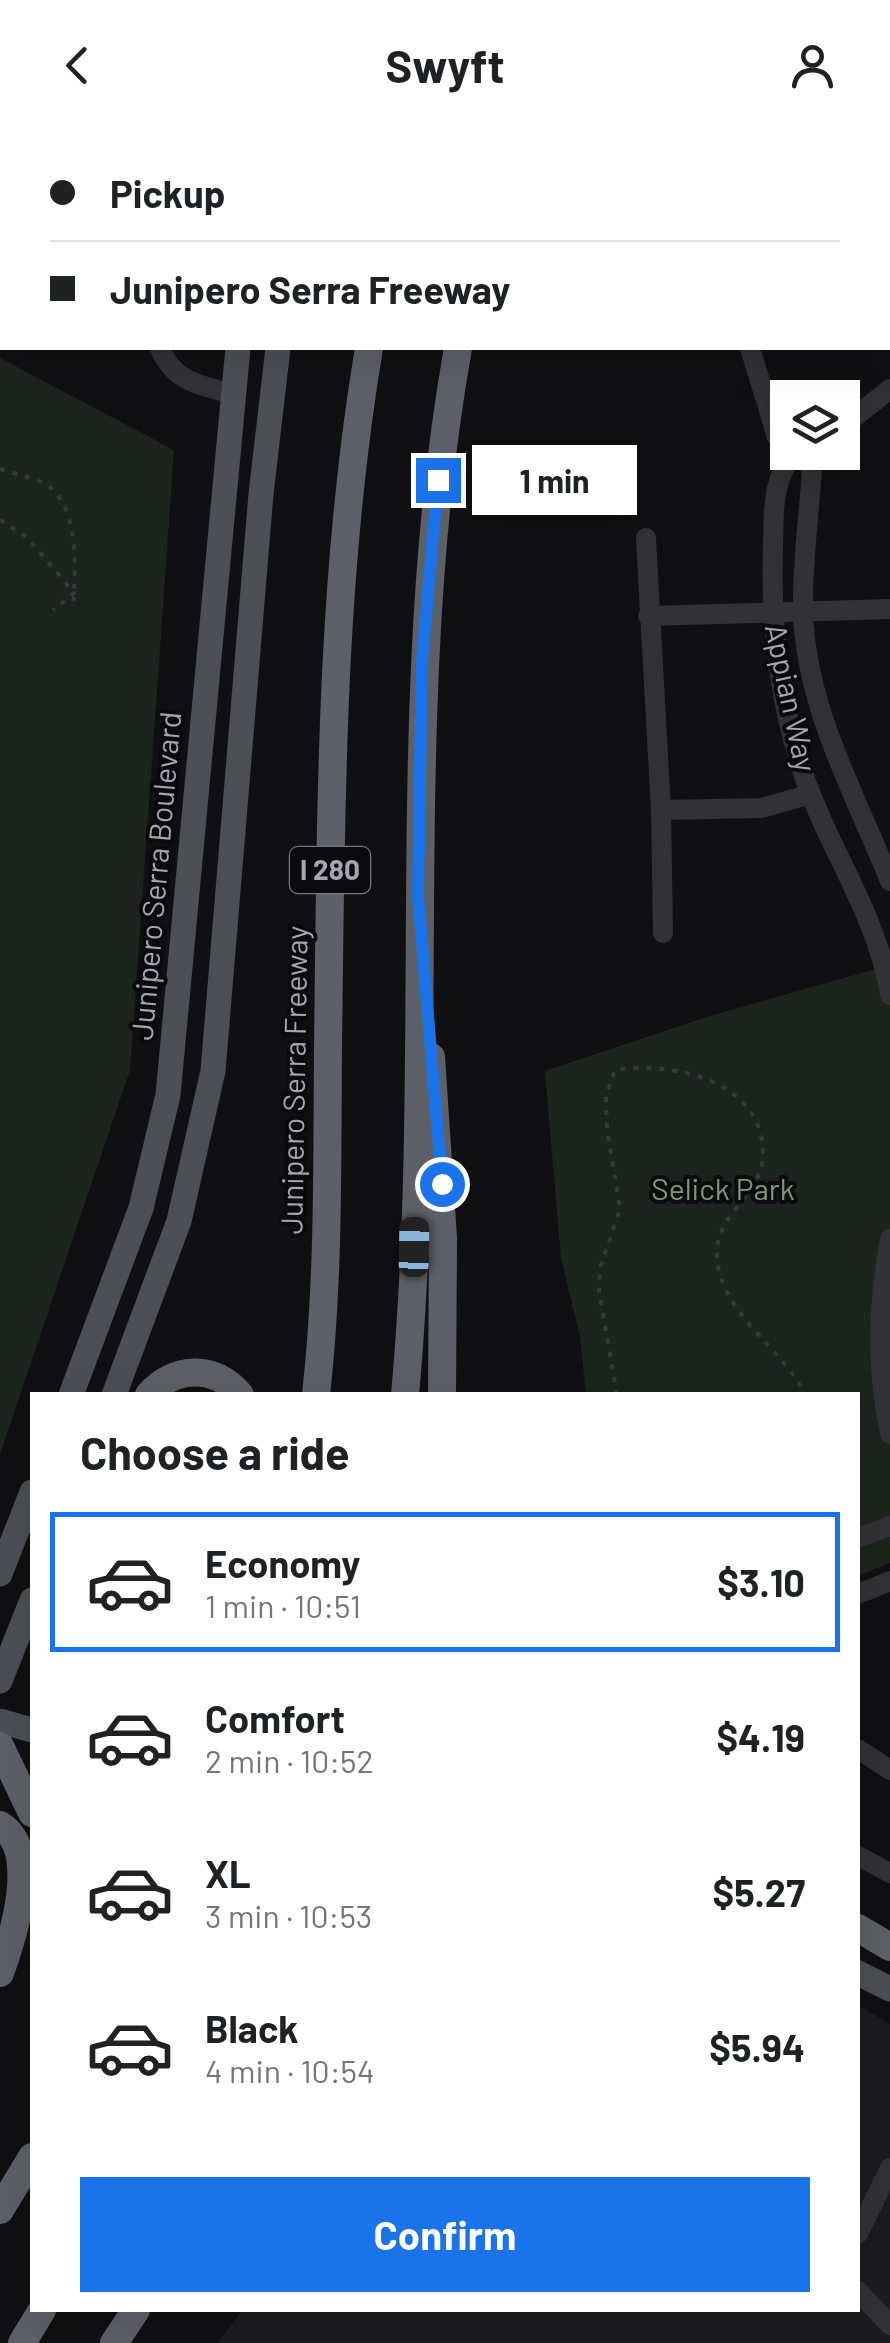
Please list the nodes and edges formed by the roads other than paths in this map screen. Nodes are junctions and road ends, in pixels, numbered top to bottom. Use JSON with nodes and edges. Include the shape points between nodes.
{"nodes":[{"id":1,"x":161,"y":350,"type":"edge"},
{"id":2,"x":238,"y":350,"type":"edge"},
{"id":3,"x":278,"y":350,"type":"edge"},
{"id":4,"x":369,"y":350,"type":"edge"},
{"id":5,"x":458,"y":350,"type":"edge"},
{"id":6,"x":751,"y":350,"type":"edge"},
{"id":7,"x":890,"y":389,"type":"edge"},
{"id":8,"x":233,"y":394,"type":"junction"},
{"id":9,"x":770,"y":412,"type":"edge"},
{"id":10,"x":860,"y":413,"type":"edge"},
{"id":11,"x":781,"y":470,"type":"edge"},
{"id":12,"x":812,"y":470,"type":"edge"},
{"id":13,"x":646,"y":538,"type":"dead end"},
{"id":14,"x":890,"y":609,"type":"edge"},
{"id":15,"x":771,"y":610,"type":"junction"},
{"id":16,"x":803,"y":610,"type":"junction"},
{"id":17,"x":648,"y":616,"type":"junction"},
{"id":18,"x":810,"y":794,"type":"junction"},
{"id":19,"x":662,"y":810,"type":"junction"},
{"id":20,"x":890,"y":881,"type":"edge"},
{"id":21,"x":418,"y":895,"type":"junction"},
{"id":22,"x":662,"y":933,"type":"dead end"},
{"id":23,"x":890,"y":994,"type":"edge"},
{"id":24,"x":890,"y":1239,"type":"edge"},
{"id":25,"x":72,"y":1392,"type":"edge"},
{"id":26,"x":115,"y":1392,"type":"edge"},
{"id":27,"x":153,"y":1392,"type":"edge"},
{"id":28,"x":237,"y":1392,"type":"edge"},
{"id":29,"x":316,"y":1392,"type":"edge"},
{"id":30,"x":405,"y":1392,"type":"edge"},
{"id":31,"x":442,"y":1392,"type":"edge"},
{"id":32,"x":890,"y":1434,"type":"edge"},
{"id":33,"x":30,"y":1488,"type":"edge"},
{"id":34,"x":30,"y":1497,"type":"edge"},
{"id":35,"x":890,"y":1526,"type":"edge"},
{"id":36,"x":860,"y":1537,"type":"edge"},
{"id":37,"x":0,"y":1544,"type":"edge"},
{"id":38,"x":0,"y":1574,"type":"edge"},
{"id":39,"x":890,"y":1581,"type":"edge"},
{"id":40,"x":860,"y":1593,"type":"edge"},
{"id":41,"x":30,"y":1606,"type":"edge"},
{"id":42,"x":10,"y":1666,"type":"edge"},
{"id":43,"x":0,"y":1721,"type":"edge"},
{"id":44,"x":30,"y":1729,"type":"edge"},
{"id":45,"x":0,"y":1746,"type":"edge"},
{"id":46,"x":860,"y":1750,"type":"edge"},
{"id":47,"x":890,"y":1770,"type":"edge"},
{"id":48,"x":30,"y":1808,"type":"edge"},
{"id":49,"x":0,"y":1825,"type":"edge"},
{"id":50,"x":860,"y":1857,"type":"edge"},
{"id":51,"x":890,"y":1873,"type":"edge"},
{"id":52,"x":30,"y":1908,"type":"edge"},
{"id":53,"x":860,"y":1931,"type":"edge"},
{"id":54,"x":890,"y":1948,"type":"edge"},
{"id":55,"x":860,"y":1974,"type":"edge"},
{"id":56,"x":0,"y":1975,"type":"edge"},
{"id":57,"x":890,"y":1989,"type":"edge"},
{"id":58,"x":30,"y":2160,"type":"edge"},
{"id":59,"x":890,"y":2168,"type":"edge"},
{"id":60,"x":0,"y":2210,"type":"edge"},
{"id":61,"x":860,"y":2230,"type":"edge"},
{"id":62,"x":860,"y":2293,"type":"edge"},
{"id":63,"x":41,"y":2312,"type":"edge"},
{"id":64,"x":135,"y":2312,"type":"edge"},
{"id":65,"x":890,"y":2325,"type":"edge"},
{"id":66,"x":22,"y":2343,"type":"edge"},
{"id":67,"x":114,"y":2343,"type":"edge"}],
"edges":[{"from":1,"to":8,"type":"street","via":[[186,382]]},
{"from":2,"to":8,"type":"main road","name":"Junipero Serra Boulevard"},
{"from":3,"to":26,"type":"main road","via":[[213,1072],[178,1221]]},
{"from":4,"to":29,"type":"highway","name":"Junipero Serra Freeway","number":"I 280","via":[[334,654],[326,1207]]},
{"from":5,"to":21,"type":"highway","via":[[424,620]]},
{"from":6,"to":9,"type":"street"},
{"from":7,"to":10,"type":"street"},
{"from":8,"to":25,"type":"main road","name":"Junipero Serra Boulevard","via":[[168,1095],[140,1208]]},
{"from":11,"to":15,"type":"street","name":"Appian Way","via":[[774,497]]},
{"from":12,"to":16,"type":"street","name":"Appian Way"},
{"from":13,"to":17,"type":"street"},
{"from":14,"to":16,"type":"street"},
{"from":15,"to":16,"type":"street"},
{"from":15,"to":17,"type":"street"},
{"from":15,"to":18,"type":"street","name":"Appian Way","via":[[793,738]]},
{"from":16,"to":20,"type":"street","name":"Appian Way","via":[[837,760]]},
{"from":17,"to":19,"type":"street"},
{"from":18,"to":19,"type":"street","via":[[762,808]]},
{"from":18,"to":23,"type":"street","name":"Appian Way","via":[[870,924]]},
{"from":19,"to":22,"type":"street"},
{"from":21,"to":30,"type":"highway","via":[[414,1247]]},
{"from":21,"to":31,"type":"highway","via":[[442,1184]]},
{"from":24,"to":32,"type":"street","via":[[879,1301],[879,1379]]},
{"from":27,"to":28,"type":"highway","via":[[192,1372],[220,1377]]},
{"from":33,"to":37,"type":"main road"},
{"from":34,"to":38,"type":"main road"},
{"from":35,"to":36,"type":"street"},
{"from":39,"to":40,"type":"street"},
{"from":41,"to":42,"type":"main road"},
{"from":43,"to":44,"type":"main road"},
{"from":45,"to":48,"type":"highway"},
{"from":46,"to":47,"type":"street"},
{"from":49,"to":56,"type":"highway","via":[[15,1840],[20,1878]]},
{"from":50,"to":51,"type":"street"},
{"from":52,"to":56,"type":"highway"},
{"from":53,"to":54,"type":"highway"},
{"from":55,"to":57,"type":"main road"},
{"from":58,"to":60,"type":"highway"},
{"from":59,"to":61,"type":"street"},
{"from":62,"to":65,"type":"street"},
{"from":63,"to":66,"type":"highway"},
{"from":64,"to":67,"type":"highway"}]}
